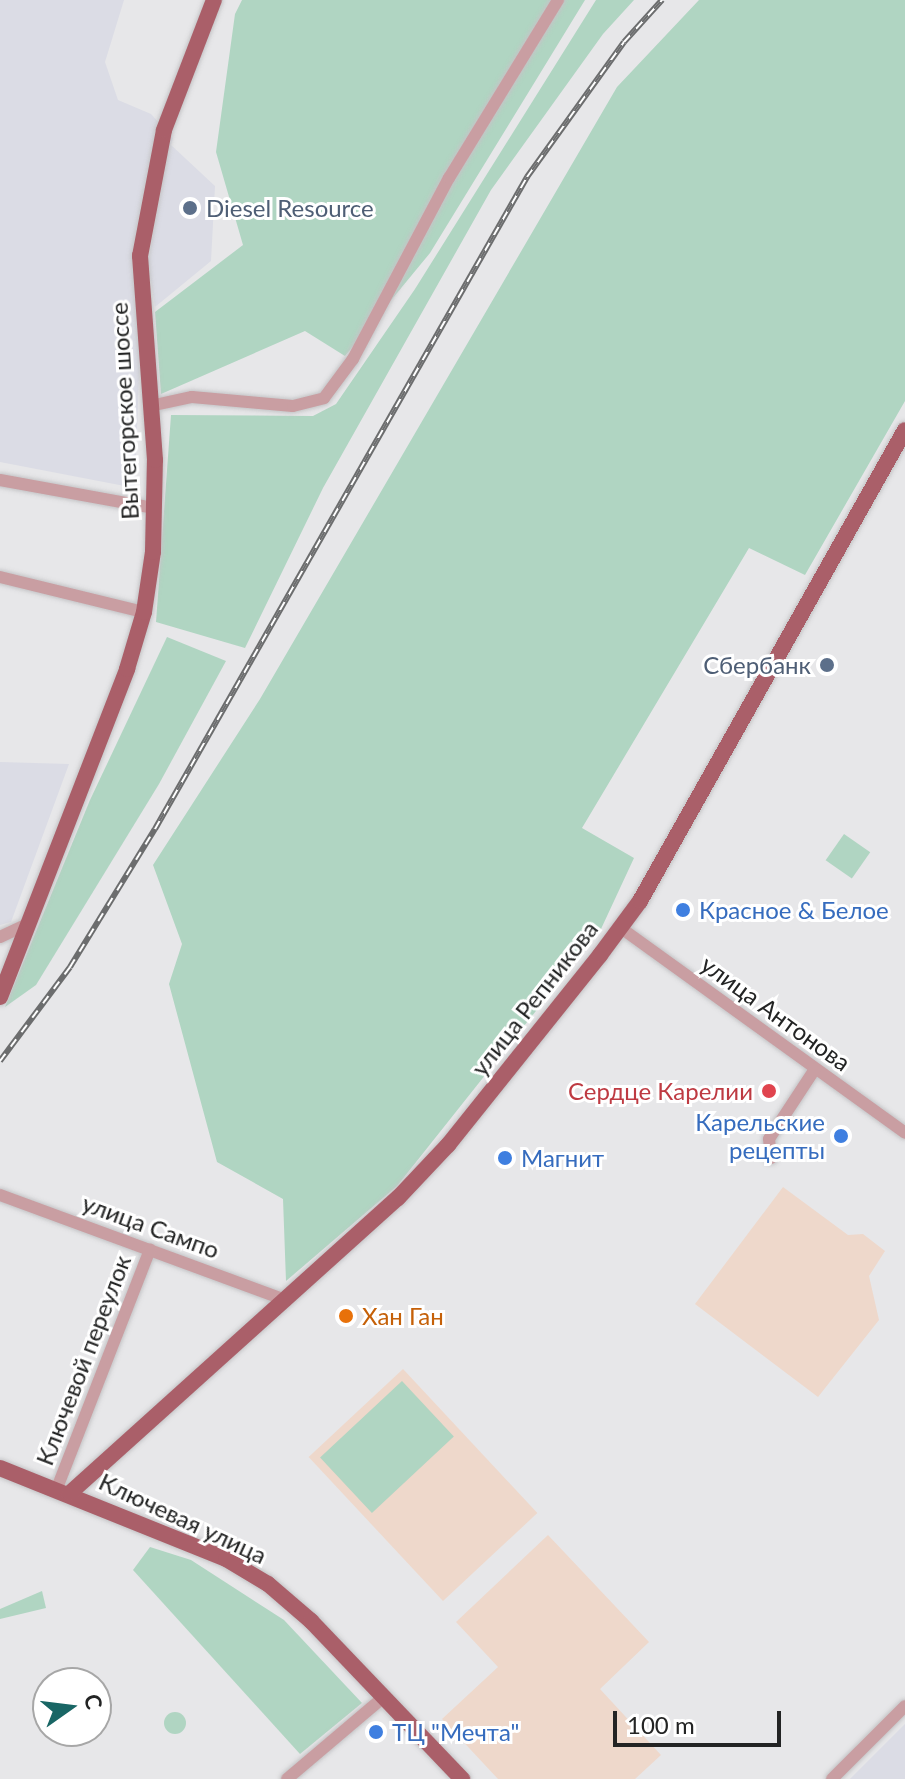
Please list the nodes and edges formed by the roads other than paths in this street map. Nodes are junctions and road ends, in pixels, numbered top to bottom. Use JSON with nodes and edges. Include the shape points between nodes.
{"nodes":[{"id":1,"x":214,"y":0,"type":"edge"},
{"id":2,"x":558,"y":0,"type":"edge"},
{"id":3,"x":150,"y":406,"type":"junction"},
{"id":4,"x":905,"y":430,"type":"edge"},
{"id":5,"x":0,"y":480,"type":"edge"},
{"id":6,"x":154,"y":508,"type":"junction"},
{"id":7,"x":0,"y":577,"type":"edge"},
{"id":8,"x":144,"y":612,"type":"junction"},
{"id":9,"x":30,"y":923,"type":"junction"},
{"id":10,"x":621,"y":928,"type":"junction"},
{"id":11,"x":0,"y":937,"type":"edge"},
{"id":12,"x":0,"y":997,"type":"edge"},
{"id":13,"x":815,"y":1069,"type":"junction"},
{"id":14,"x":905,"y":1133,"type":"edge"},
{"id":15,"x":771,"y":1158,"type":"dead end"},
{"id":16,"x":0,"y":1195,"type":"edge"},
{"id":17,"x":150,"y":1249,"type":"junction"},
{"id":18,"x":286,"y":1300,"type":"junction"},
{"id":19,"x":0,"y":1468,"type":"edge"},
{"id":20,"x":64,"y":1491,"type":"junction"},
{"id":21,"x":385,"y":1696,"type":"junction"},
{"id":22,"x":905,"y":1706,"type":"edge"},
{"id":23,"x":287,"y":1779,"type":"edge"},
{"id":24,"x":462,"y":1779,"type":"edge"},
{"id":25,"x":832,"y":1779,"type":"edge"}],
"edges":[{"from":1,"to":3,"type":"main road","name":"Вытегорское шоссе","via":[[164,130],[140,256]]},
{"from":2,"to":3,"type":"street","via":[[449,178],[353,359],[324,398],[293,406],[192,397]]},
{"from":3,"to":6,"type":"main road","name":"Вытегорское шоссе"},
{"from":4,"to":10,"type":"main road","name":"улица Репникова"},
{"from":5,"to":6,"type":"street"},
{"from":6,"to":8,"type":"main road","name":"Вытегорское шоссе"},
{"from":7,"to":8,"type":"street"},
{"from":8,"to":9,"type":"main road","name":"Вытегорское шоссе"},
{"from":9,"to":11,"type":"street"},
{"from":9,"to":12,"type":"main road","name":"Вытегорское шоссе"},
{"from":10,"to":13,"type":"street","name":"улица Антонова"},
{"from":10,"to":18,"type":"main road","name":"улица Репникова","via":[[448,1145]]},
{"from":13,"to":14,"type":"street","name":"улица Антонова"},
{"from":13,"to":15,"type":"street","via":[[769,1139]]},
{"from":16,"to":17,"type":"street","name":"улица Сампо"},
{"from":17,"to":18,"type":"street","name":"улица Сампо"},
{"from":17,"to":20,"type":"street","name":"Ключевой переулок"},
{"from":18,"to":20,"type":"main road","name":"улица Репникова"},
{"from":19,"to":20,"type":"main road","name":"Ключевая улица"},
{"from":20,"to":21,"type":"main road","name":"Ключевая улица","via":[[226,1559],[268,1584]]},
{"from":21,"to":23,"type":"street"},
{"from":21,"to":24,"type":"main road","name":"Ключевая улица"},
{"from":22,"to":25,"type":"street"}]}
